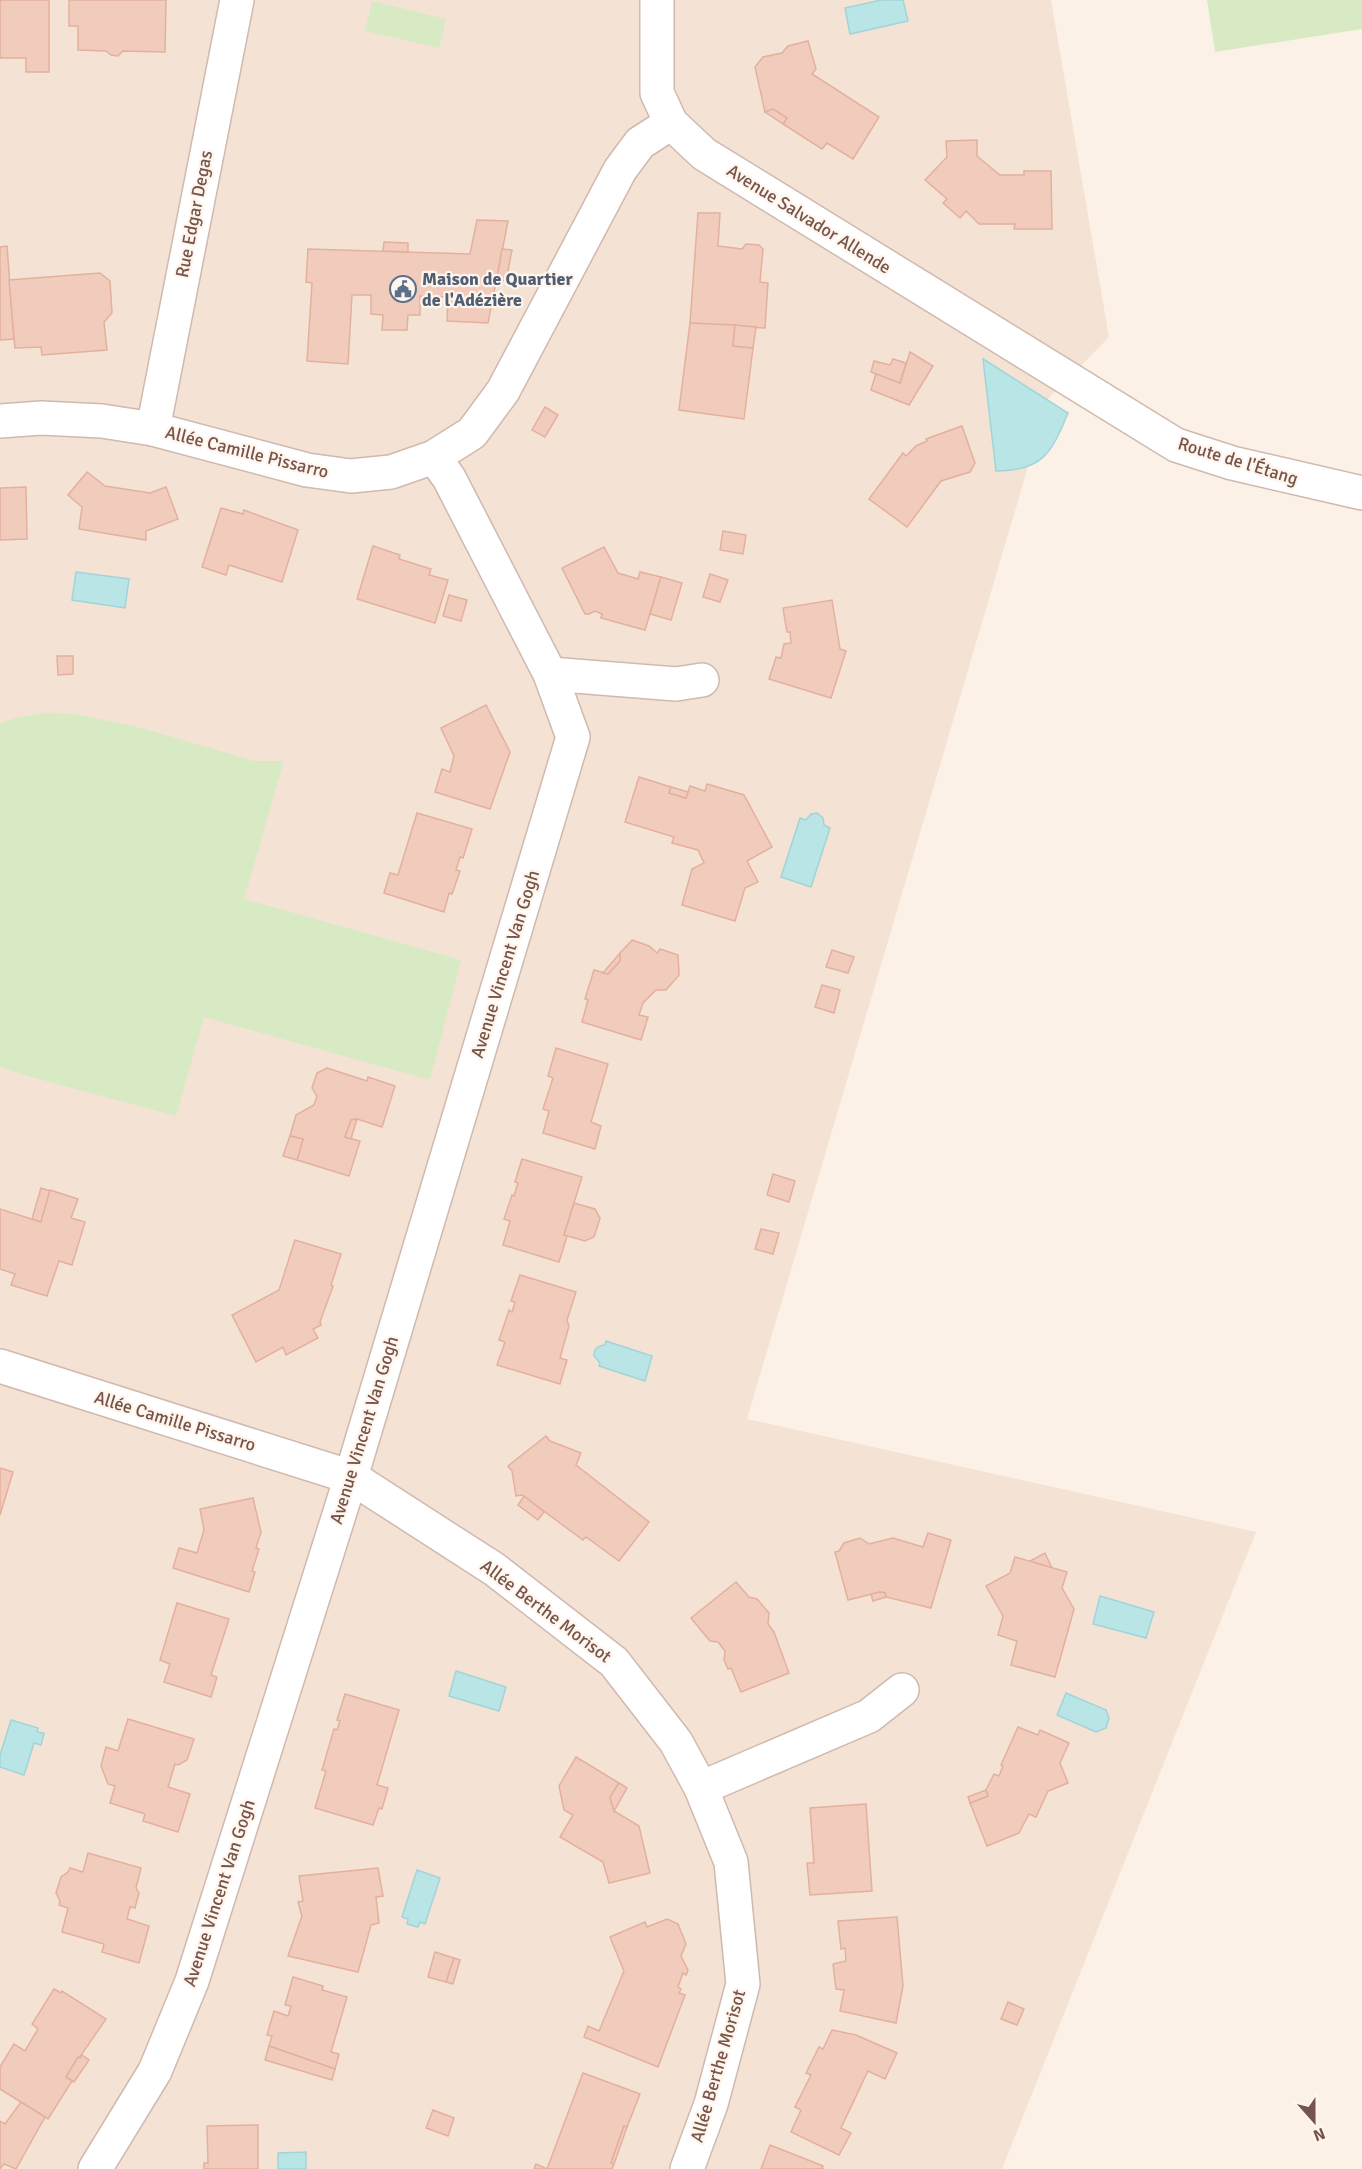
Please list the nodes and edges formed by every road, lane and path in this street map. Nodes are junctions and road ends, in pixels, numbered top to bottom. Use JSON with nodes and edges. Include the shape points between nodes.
{"nodes":[{"id":1,"x":237,"y":0,"type":"edge"},
{"id":2,"x":657,"y":0,"type":"edge"},
{"id":3,"x":670,"y":123,"type":"junction"},
{"id":4,"x":1060,"y":374,"type":"joint"},
{"id":5,"x":0,"y":421,"type":"edge"},
{"id":6,"x":153,"y":429,"type":"junction"},
{"id":7,"x":434,"y":457,"type":"junction"},
{"id":8,"x":1362,"y":493,"type":"edge"},
{"id":9,"x":550,"y":674,"type":"junction"},
{"id":10,"x":702,"y":680,"type":"dead end"},
{"id":11,"x":0,"y":1366,"type":"edge"},
{"id":12,"x":351,"y":1477,"type":"junction"},
{"id":13,"x":902,"y":1690,"type":"dead end"},
{"id":14,"x":701,"y":1788,"type":"junction"},
{"id":15,"x":95,"y":2169,"type":"edge"},
{"id":16,"x":687,"y":2169,"type":"edge"}],
"edges":[{"from":1,"to":6,"type":"street","name":"Rue Edgar Degas"},
{"from":2,"to":3,"type":"street","name":"Avenue Salvador Allende","via":[[657,93]]},
{"from":3,"to":4,"type":"street","name":"Avenue Salvador Allende","via":[[704,154]]},
{"from":3,"to":7,"type":"street","name":"Allée Camille Pissarro","via":[[640,143],[620,170],[503,391],[472,433]]},
{"from":4,"to":8,"type":"street","name":"Route de l'Étang","via":[[1176,445],[1232,463]]},
{"from":5,"to":6,"type":"street","name":"Allée Camille Pissarro","via":[[102,421]]},
{"from":6,"to":7,"type":"street","name":"Allée Camille Pissarro","via":[[307,470],[351,476],[391,472]]},
{"from":7,"to":9,"type":"street","name":"Avenue Vincent Van Gogh","via":[[449,478]]},
{"from":9,"to":10,"type":"street","via":[[676,684]]},
{"from":9,"to":12,"type":"street","name":"Avenue Vincent Van Gogh","via":[[573,737]]},
{"from":11,"to":12,"type":"street","name":"Allée Camille Pissarro"},
{"from":12,"to":14,"type":"street","name":"Allée Berthe Morisot","via":[[494,1569],[614,1662],[676,1742]]},
{"from":12,"to":15,"type":"street","name":"Avenue Vincent Van Gogh","via":[[192,1981],[155,2071]]},
{"from":13,"to":14,"type":"street","via":[[869,1716]]},
{"from":14,"to":16,"type":"street","name":"Allée Berthe Morisot","via":[[731,1862],[743,1984],[711,2104]]}]}
